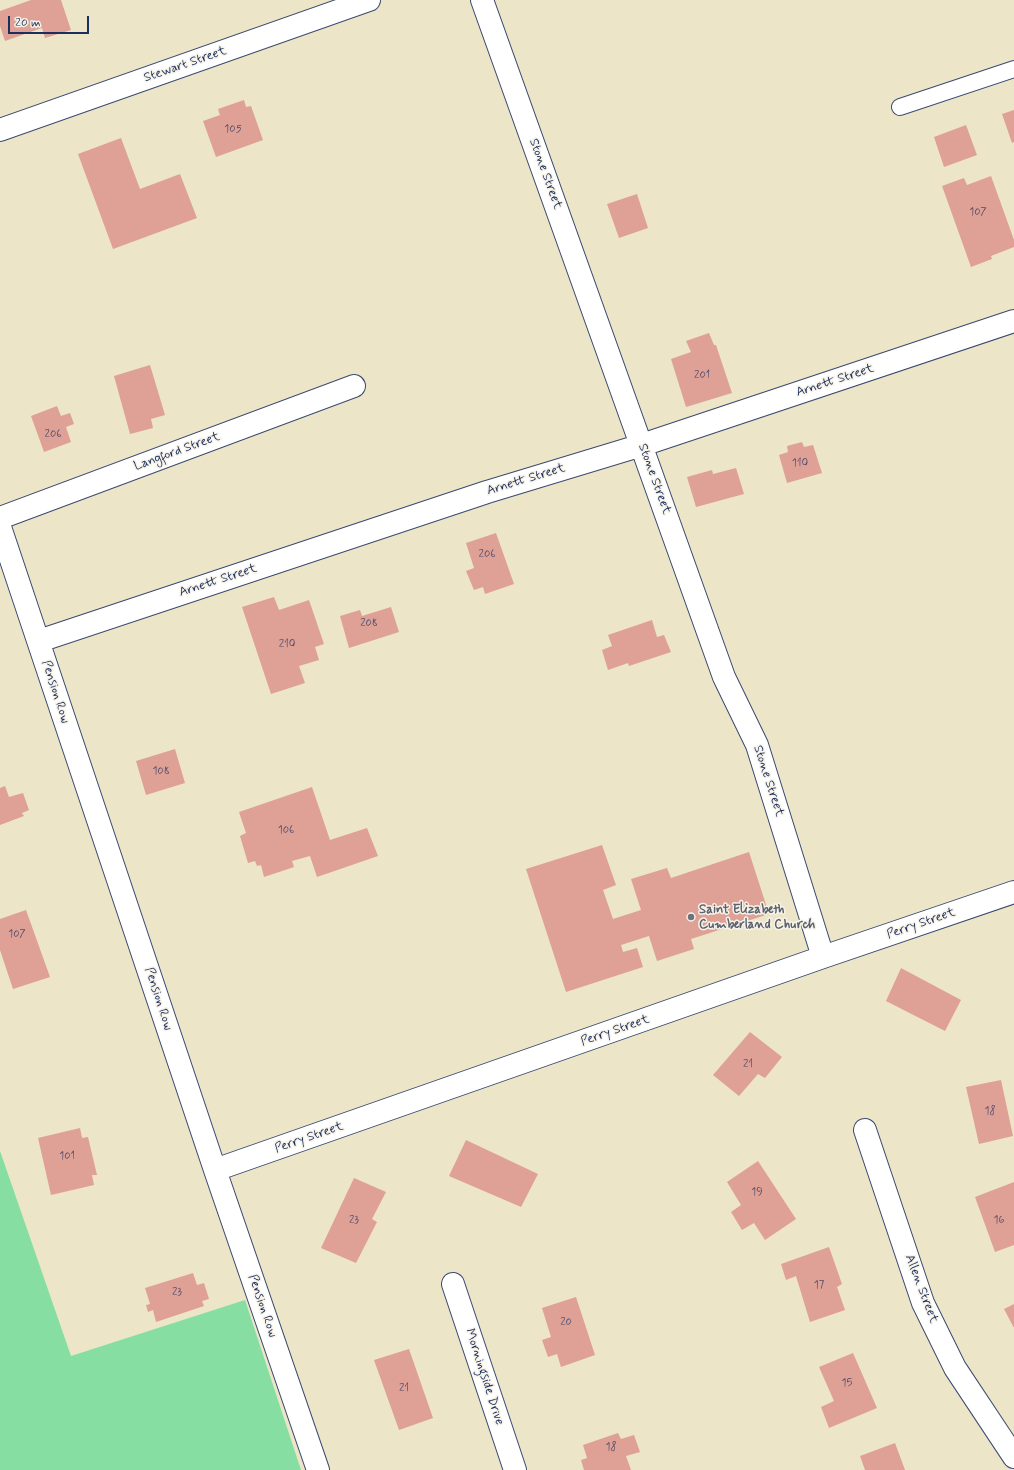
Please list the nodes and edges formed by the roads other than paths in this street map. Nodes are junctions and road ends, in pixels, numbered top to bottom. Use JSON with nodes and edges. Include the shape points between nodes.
{"nodes":[{"id":1,"x":369,"y":0,"type":"edge"},
{"id":2,"x":482,"y":0,"type":"edge"},
{"id":3,"x":1014,"y":68,"type":"edge"},
{"id":4,"x":900,"y":106,"type":"dead end"},
{"id":5,"x":0,"y":130,"type":"edge"},
{"id":6,"x":1014,"y":321,"type":"edge"},
{"id":7,"x":354,"y":386,"type":"dead end"},
{"id":8,"x":642,"y":445,"type":"junction"},
{"id":9,"x":0,"y":518,"type":"edge"},
{"id":10,"x":0,"y":527,"type":"edge"},
{"id":11,"x":39,"y":641,"type":"junction"},
{"id":12,"x":1014,"y":892,"type":"edge"},
{"id":13,"x":823,"y":958,"type":"junction"},
{"id":14,"x":865,"y":1130,"type":"dead end"},
{"id":15,"x":216,"y":1170,"type":"junction"},
{"id":16,"x":453,"y":1284,"type":"dead end"},
{"id":17,"x":1014,"y":1457,"type":"edge"},
{"id":18,"x":318,"y":1470,"type":"edge"},
{"id":19,"x":515,"y":1470,"type":"edge"}],
"edges":[{"from":1,"to":5,"type":"street","name":"Stewart Street"},
{"from":2,"to":8,"type":"street","name":"Stone Street"},
{"from":3,"to":4,"type":"lane"},
{"from":6,"to":8,"type":"street","name":"Arnett Street"},
{"from":7,"to":9,"type":"street","name":"Langford Street"},
{"from":8,"to":11,"type":"street","name":"Arnett Street","via":[[488,492]]},
{"from":8,"to":13,"type":"street","name":"Stone Street","via":[[724,677],[757,745]]},
{"from":10,"to":11,"type":"street","name":"Pension Row"},
{"from":11,"to":15,"type":"street","name":"Pension Row"},
{"from":12,"to":13,"type":"street","name":"Perry Street"},
{"from":13,"to":15,"type":"street","name":"Perry Street"},
{"from":14,"to":17,"type":"street","name":"Allen Street","via":[[923,1303],[956,1368]]},
{"from":15,"to":18,"type":"street","name":"Pension Row"},
{"from":16,"to":19,"type":"street","name":"Morningside Drive"}]}
